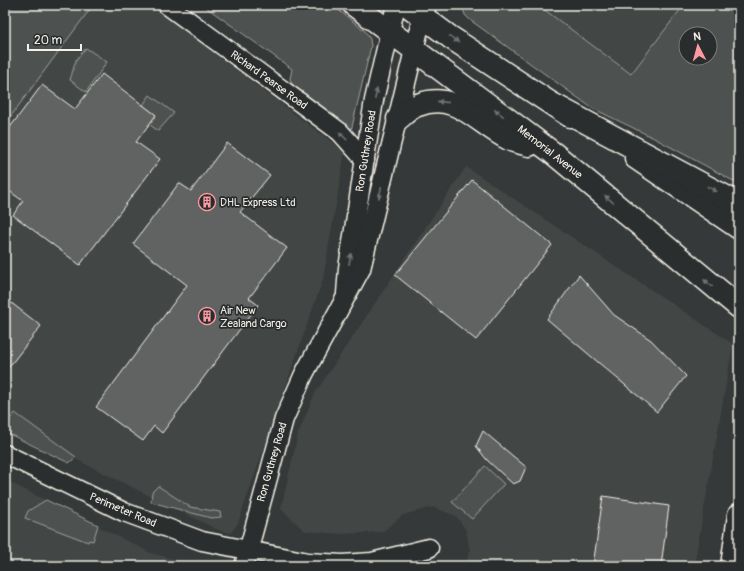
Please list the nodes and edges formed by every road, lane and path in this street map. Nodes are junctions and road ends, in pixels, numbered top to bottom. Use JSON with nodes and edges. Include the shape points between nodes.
{"nodes":[{"id":1,"x":167,"y":5,"type":"edge"},
{"id":2,"x":354,"y":5,"type":"edge"},
{"id":3,"x":396,"y":5,"type":"edge"},
{"id":4,"x":418,"y":9,"type":"edge"},
{"id":5,"x":389,"y":31,"type":"junction"},
{"id":6,"x":414,"y":50,"type":"junction"},
{"id":7,"x":554,"y":105,"type":"junction"},
{"id":8,"x":398,"y":119,"type":"junction"},
{"id":9,"x":553,"y":153,"type":"junction"},
{"id":10,"x":365,"y":160,"type":"junction"},
{"id":11,"x":739,"y":204,"type":"edge"},
{"id":12,"x":739,"y":228,"type":"edge"},
{"id":13,"x":345,"y":298,"type":"junction"},
{"id":14,"x":739,"y":307,"type":"edge"},
{"id":15,"x":5,"y":454,"type":"edge"},
{"id":16,"x":739,"y":515,"type":"edge"},
{"id":17,"x":429,"y":548,"type":"dead end"},
{"id":18,"x":246,"y":558,"type":"edge"},
{"id":19,"x":732,"y":566,"type":"edge"}],
"edges":[{"from":10,"to":1,"type":"street","name":"Richard Pearse Road","one_way":true,"via":[[340,132]]},
{"from":2,"to":5,"type":"main road","name":"Memorial Avenue"},
{"from":3,"to":5,"type":"street","name":"Ron Guthrey Road"},
{"from":4,"to":6,"type":"street","name":"Ron Guthrey Road"},
{"from":4,"to":7,"type":"main road","one_way":true},
{"from":5,"to":6,"type":"main road","name":"Memorial Avenue"},
{"from":10,"to":5,"type":"street","name":"Ron Guthrey Road","one_way":true,"via":[[374,100]]},
{"from":6,"to":8,"type":"street","name":"Ron Guthrey Road"},
{"from":9,"to":6,"type":"main road","name":"Memorial Avenue","one_way":true},
{"from":7,"to":11,"type":"main road","one_way":true},
{"from":7,"to":12,"type":"main road"},
{"from":9,"to":8,"type":"main road","one_way":true,"via":[[509,139],[452,103],[429,101],[416,105]]},
{"from":8,"to":13,"type":"street","name":"Ron Guthrey Road","one_way":true,"via":[[361,269]]},
{"from":14,"to":9,"type":"main road","name":"Memorial Avenue","one_way":true},
{"from":13,"to":10,"type":"street","name":"Ron Guthrey Road","one_way":true},
{"from":13,"to":18,"type":"street","name":"Ron Guthrey Road","via":[[295,392],[284,419]]},
{"from":15,"to":18,"type":"street","name":"Perimeter Road","via":[[124,512]]},
{"from":16,"to":19,"type":"main road"},
{"from":17,"to":18,"type":"street","name":"Perimeter Road","via":[[372,562],[342,564]]}]}
